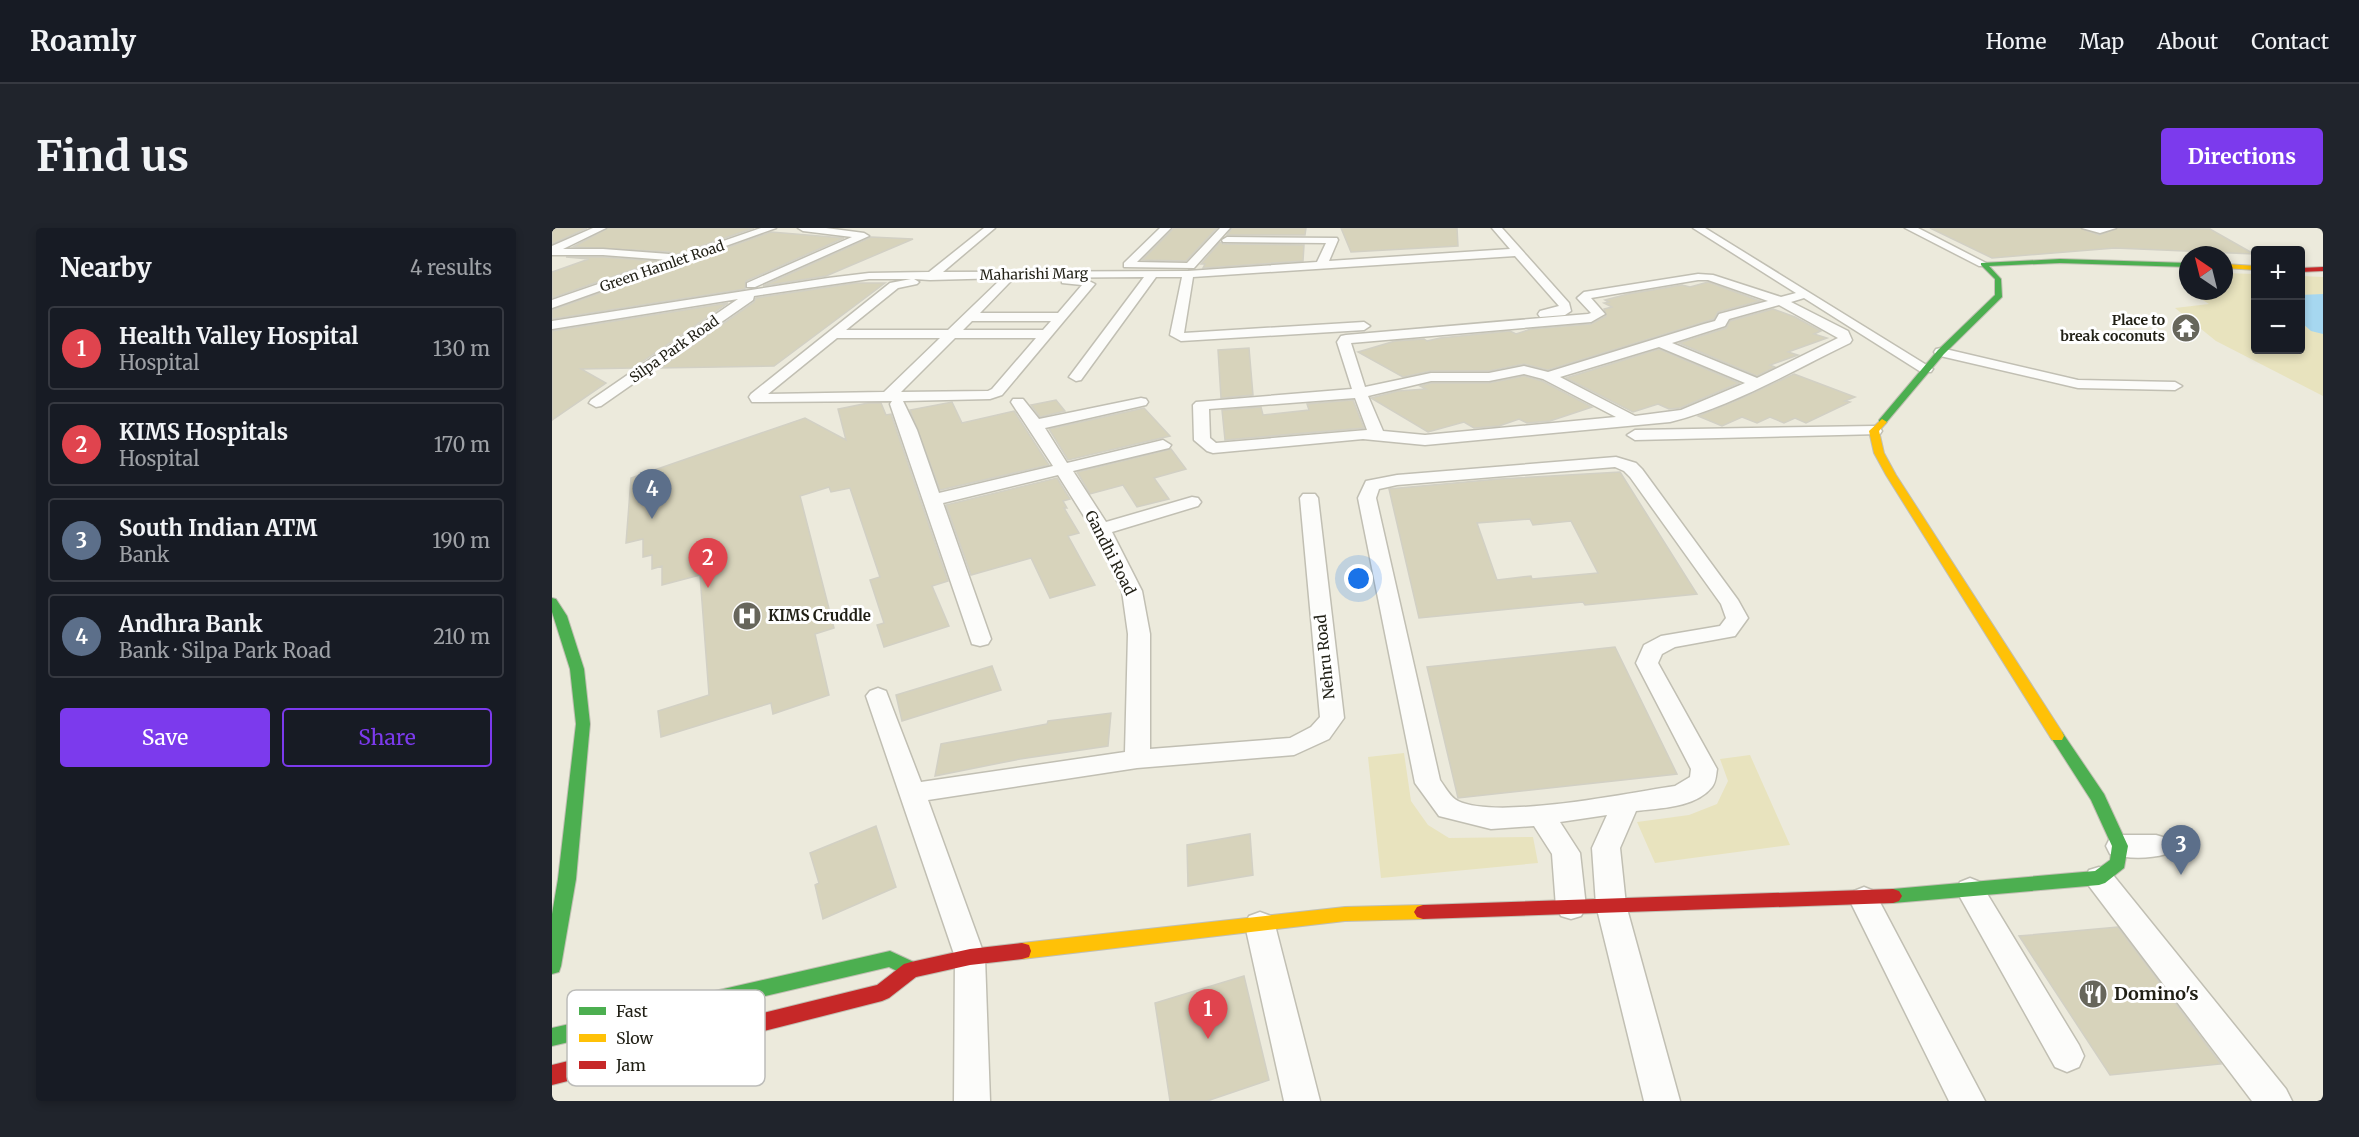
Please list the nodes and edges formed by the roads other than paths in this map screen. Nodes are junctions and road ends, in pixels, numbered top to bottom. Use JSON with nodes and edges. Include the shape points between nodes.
{"nodes":[{"id":1,"x":601,"y":228,"type":"edge"},
{"id":2,"x":754,"y":228,"type":"edge"},
{"id":3,"x":771,"y":228,"type":"edge"},
{"id":4,"x":803,"y":228,"type":"edge"},
{"id":5,"x":990,"y":228,"type":"edge"},
{"id":6,"x":1166,"y":228,"type":"edge"},
{"id":7,"x":1225,"y":228,"type":"edge"},
{"id":8,"x":1497,"y":228,"type":"edge"},
{"id":9,"x":1698,"y":228,"type":"edge"},
{"id":10,"x":1910,"y":228,"type":"edge"},
{"id":11,"x":2087,"y":228,"type":"edge"},
{"id":12,"x":2111,"y":228,"type":"edge"},
{"id":13,"x":1150,"y":235,"type":"edge"},
{"id":14,"x":1227,"y":240,"type":"dead end"},
{"id":15,"x":1426,"y":245,"type":"dead end"},
{"id":16,"x":554,"y":249,"type":"edge"},
{"id":17,"x":1520,"y":252,"type":"junction"},
{"id":18,"x":669,"y":257,"type":"junction"},
{"id":19,"x":1434,"y":259,"type":"junction"},
{"id":20,"x":1530,"y":264,"type":"junction"},
{"id":21,"x":1983,"y":264,"type":"junction"},
{"id":22,"x":2179,"y":265,"type":"edge"},
{"id":23,"x":1321,"y":266,"type":"junction"},
{"id":24,"x":2233,"y":267,"type":"edge"},
{"id":25,"x":1366,"y":268,"type":"junction"},
{"id":26,"x":2251,"y":268,"type":"edge"},
{"id":27,"x":2323,"y":269,"type":"edge"},
{"id":28,"x":2305,"y":270,"type":"edge"},
{"id":29,"x":1100,"y":273,"type":"junction"},
{"id":30,"x":1152,"y":274,"type":"junction"},
{"id":31,"x":930,"y":277,"type":"junction"},
{"id":32,"x":1027,"y":278,"type":"junction"},
{"id":33,"x":998,"y":279,"type":"junction"},
{"id":34,"x":1188,"y":279,"type":"junction"},
{"id":35,"x":1800,"y":293,"type":"junction"},
{"id":36,"x":752,"y":294,"type":"junction"},
{"id":37,"x":555,"y":295,"type":"edge"},
{"id":38,"x":1774,"y":299,"type":"junction"},
{"id":39,"x":716,"y":300,"type":"junction"},
{"id":40,"x":552,"y":304,"type":"edge"},
{"id":41,"x":969,"y":317,"type":"junction"},
{"id":42,"x":1061,"y":317,"type":"junction"},
{"id":43,"x":552,"y":325,"type":"edge"},
{"id":44,"x":834,"y":334,"type":"junction"},
{"id":45,"x":951,"y":334,"type":"junction"},
{"id":46,"x":1046,"y":334,"type":"junction"},
{"id":47,"x":1659,"y":342,"type":"junction"},
{"id":48,"x":1941,"y":352,"type":"junction"},
{"id":49,"x":1926,"y":369,"type":"junction"},
{"id":50,"x":1548,"y":376,"type":"junction"},
{"id":51,"x":1076,"y":377,"type":"dead end"},
{"id":52,"x":1757,"y":383,"type":"junction"},
{"id":53,"x":2175,"y":386,"type":"dead end"},
{"id":54,"x":1360,"y":393,"type":"junction"},
{"id":55,"x":893,"y":401,"type":"junction"},
{"id":56,"x":1018,"y":402,"type":"dead end"},
{"id":57,"x":1141,"y":402,"type":"dead end"},
{"id":58,"x":596,"y":403,"type":"dead end"},
{"id":59,"x":1632,"y":420,"type":"junction"},
{"id":60,"x":1035,"y":425,"type":"junction"},
{"id":61,"x":1874,"y":431,"type":"junction"},
{"id":62,"x":1377,"y":435,"type":"junction"},
{"id":63,"x":1163,"y":446,"type":"dead end"},
{"id":64,"x":1398,"y":454,"type":"dead end"},
{"id":65,"x":1064,"y":469,"type":"junction"},
{"id":66,"x":1309,"y":498,"type":"dead end"},
{"id":67,"x":931,"y":500,"type":"junction"},
{"id":68,"x":1192,"y":502,"type":"dead end"},
{"id":69,"x":1101,"y":529,"type":"junction"},
{"id":70,"x":552,"y":602,"type":"edge"},
{"id":71,"x":980,"y":639,"type":"dead end"},
{"id":72,"x":878,"y":696,"type":"dead end"},
{"id":73,"x":1137,"y":759,"type":"junction"},
{"id":74,"x":911,"y":793,"type":"junction"},
{"id":75,"x":1626,"y":803,"type":"junction"},
{"id":76,"x":1540,"y":815,"type":"junction"},
{"id":77,"x":2120,"y":846,"type":"junction"},
{"id":78,"x":2157,"y":846,"type":"dead end"},
{"id":79,"x":2099,"y":878,"type":"junction"},
{"id":80,"x":1970,"y":890,"type":"junction"},
{"id":81,"x":1864,"y":899,"type":"junction"},
{"id":82,"x":1611,"y":905,"type":"junction"},
{"id":83,"x":1571,"y":907,"type":"junction"},
{"id":84,"x":1260,"y":925,"type":"junction"},
{"id":85,"x":970,"y":957,"type":"junction"},
{"id":86,"x":552,"y":966,"type":"edge"},
{"id":87,"x":911,"y":970,"type":"junction"},
{"id":88,"x":756,"y":990,"type":"edge"},
{"id":89,"x":765,"y":1021,"type":"edge"},
{"id":90,"x":567,"y":1034,"type":"edge"},
{"id":91,"x":552,"y":1037,"type":"edge"},
{"id":92,"x":2067,"y":1056,"type":"dead end"},
{"id":93,"x":567,"y":1071,"type":"edge"},
{"id":94,"x":552,"y":1075,"type":"edge"},
{"id":95,"x":972,"y":1101,"type":"edge"},
{"id":96,"x":1302,"y":1101,"type":"edge"},
{"id":97,"x":1662,"y":1101,"type":"edge"},
{"id":98,"x":1967,"y":1101,"type":"edge"},
{"id":99,"x":2274,"y":1101,"type":"edge"}],
"edges":[{"from":1,"to":16,"type":"street"},
{"from":2,"to":18,"type":"street","name":"Green Hamlet Road"},
{"from":3,"to":40,"type":"street","name":"Green Hamlet Road"},
{"from":4,"to":39,"type":"street","via":[[864,236]]},
{"from":5,"to":31,"type":"street"},
{"from":6,"to":13,"type":"street"},
{"from":7,"to":13,"type":"street","via":[[1190,266],[1128,265]]},
{"from":8,"to":17,"type":"street"},
{"from":9,"to":35,"type":"street"},
{"from":10,"to":21,"type":"street"},
{"from":11,"to":12,"type":"street"},
{"from":13,"to":29,"type":"street"},
{"from":14,"to":23,"type":"street","via":[[1333,240]]},
{"from":15,"to":19,"type":"street"},
{"from":16,"to":18,"type":"street"},
{"from":17,"to":19,"type":"street","name":"Maharishi Marg"},
{"from":17,"to":20,"type":"street"},
{"from":18,"to":37,"type":"street","name":"Green Hamlet Road"},
{"from":19,"to":25,"type":"street","name":"Maharishi Marg"},
{"from":20,"to":25,"type":"street"},
{"from":20,"to":34,"type":"street","via":[[1565,311],[1186,338],[1176,335]]},
{"from":21,"to":22,"type":"street","via":[[2090,261]]},
{"from":21,"to":48,"type":"street","via":[[1998,279],[2000,295]]},
{"from":23,"to":25,"type":"street","name":"Maharishi Marg"},
{"from":23,"to":34,"type":"street","name":"Maharishi Marg"},
{"from":24,"to":26,"type":"street"},
{"from":25,"to":34,"type":"street"},
{"from":27,"to":28,"type":"street"},
{"from":29,"to":30,"type":"street","name":"Maharishi Marg"},
{"from":29,"to":32,"type":"street","name":"Maharishi Marg"},
{"from":30,"to":34,"type":"street","name":"Maharishi Marg"},
{"from":30,"to":51,"type":"street"},
{"from":31,"to":33,"type":"street","name":"Maharishi Marg"},
{"from":31,"to":36,"type":"street","name":"Maharishi Marg","via":[[869,276]]},
{"from":32,"to":33,"type":"street"},
{"from":32,"to":42,"type":"street","via":[[1088,282]]},
{"from":33,"to":41,"type":"street"},
{"from":33,"to":44,"type":"street","via":[[898,283]]},
{"from":35,"to":38,"type":"street"},
{"from":35,"to":49,"type":"street"},
{"from":36,"to":39,"type":"street","name":"Maharishi Marg"},
{"from":36,"to":58,"type":"street","name":"Silpa Park Road"},
{"from":38,"to":47,"type":"street","via":[[1723,317],[1721,323]]},
{"from":38,"to":52,"type":"street","via":[[1843,333],[1845,340]]},
{"from":38,"to":54,"type":"street","via":[[1709,277],[1698,277],[1588,295],[1583,298],[1599,314],[1591,318],[1353,337],[1344,342]]},
{"from":39,"to":43,"type":"street","name":"Maharishi Marg"},
{"from":41,"to":42,"type":"street"},
{"from":41,"to":45,"type":"street"},
{"from":42,"to":46,"type":"street"},
{"from":44,"to":45,"type":"street"},
{"from":44,"to":55,"type":"street","via":[[757,399]]},
{"from":45,"to":46,"type":"street"},
{"from":45,"to":55,"type":"street"},
{"from":46,"to":55,"type":"street","via":[[997,392]]},
{"from":47,"to":50,"type":"street"},
{"from":47,"to":52,"type":"street"},
{"from":48,"to":49,"type":"street"},
{"from":48,"to":53,"type":"street","via":[[2078,384]]},
{"from":49,"to":61,"type":"street"},
{"from":50,"to":54,"type":"street","via":[[1524,370],[1496,376],[1431,377]]},
{"from":50,"to":59,"type":"street"},
{"from":52,"to":59,"type":"street","via":[[1679,415]]},
{"from":54,"to":62,"type":"street"},
{"from":54,"to":62,"type":"street","via":[[1201,405],[1202,440],[1213,448]]},
{"from":55,"to":67,"type":"street"},
{"from":56,"to":60,"type":"street","name":"Gandhi Road"},
{"from":57,"to":60,"type":"street"},
{"from":59,"to":62,"type":"street","via":[[1425,440]]},
{"from":60,"to":65,"type":"street","name":"Gandhi Road"},
{"from":61,"to":64,"type":"street","via":[[1656,433]]},
{"from":61,"to":77,"type":"street","via":[[1879,453],[1891,475],[2098,798]]},
{"from":63,"to":65,"type":"street"},
{"from":65,"to":67,"type":"street"},
{"from":65,"to":69,"type":"street","name":"Gandhi Road"},
{"from":66,"to":73,"type":"street","name":"Nehru Road","via":[[1332,718],[1320,733],[1294,746]]},
{"from":67,"to":71,"type":"street"},
{"from":68,"to":69,"type":"street"},
{"from":69,"to":73,"type":"street","name":"Gandhi Road","via":[[1132,591],[1139,634]]},
{"from":70,"to":86,"type":"street","via":[[561,616],[577,669],[584,724],[567,879]]},
{"from":72,"to":74,"type":"street"},
{"from":73,"to":74,"type":"street","name":"Nehru Road"},
{"from":74,"to":85,"type":"street"},
{"from":75,"to":76,"type":"street"},
{"from":75,"to":76,"type":"street","via":[[1681,795],[1702,782],[1704,769],[1647,663],[1652,650],[1669,641],[1727,631],[1737,618],[1731,604],[1636,473],[1616,462],[1372,485],[1367,498],[1428,783],[1448,809],[1491,819]]},
{"from":75,"to":82,"type":"street","via":[[1606,848]]},
{"from":76,"to":83,"type":"street","via":[[1566,854]]},
{"from":77,"to":78,"type":"street"},
{"from":77,"to":79,"type":"street","via":[[2118,863]]},
{"from":79,"to":80,"type":"street"},
{"from":79,"to":99,"type":"street"},
{"from":80,"to":81,"type":"street"},
{"from":80,"to":92,"type":"street"},
{"from":81,"to":82,"type":"street"},
{"from":81,"to":98,"type":"street"},
{"from":82,"to":83,"type":"street"},
{"from":82,"to":97,"type":"street"},
{"from":83,"to":84,"type":"street","via":[[1345,914]]},
{"from":84,"to":85,"type":"street"},
{"from":84,"to":96,"type":"street"},
{"from":85,"to":87,"type":"street"},
{"from":85,"to":95,"type":"street"},
{"from":87,"to":88,"type":"street","via":[[890,959]]},
{"from":87,"to":89,"type":"street","via":[[882,992]]},
{"from":90,"to":91,"type":"street"},
{"from":93,"to":94,"type":"street"}]}
